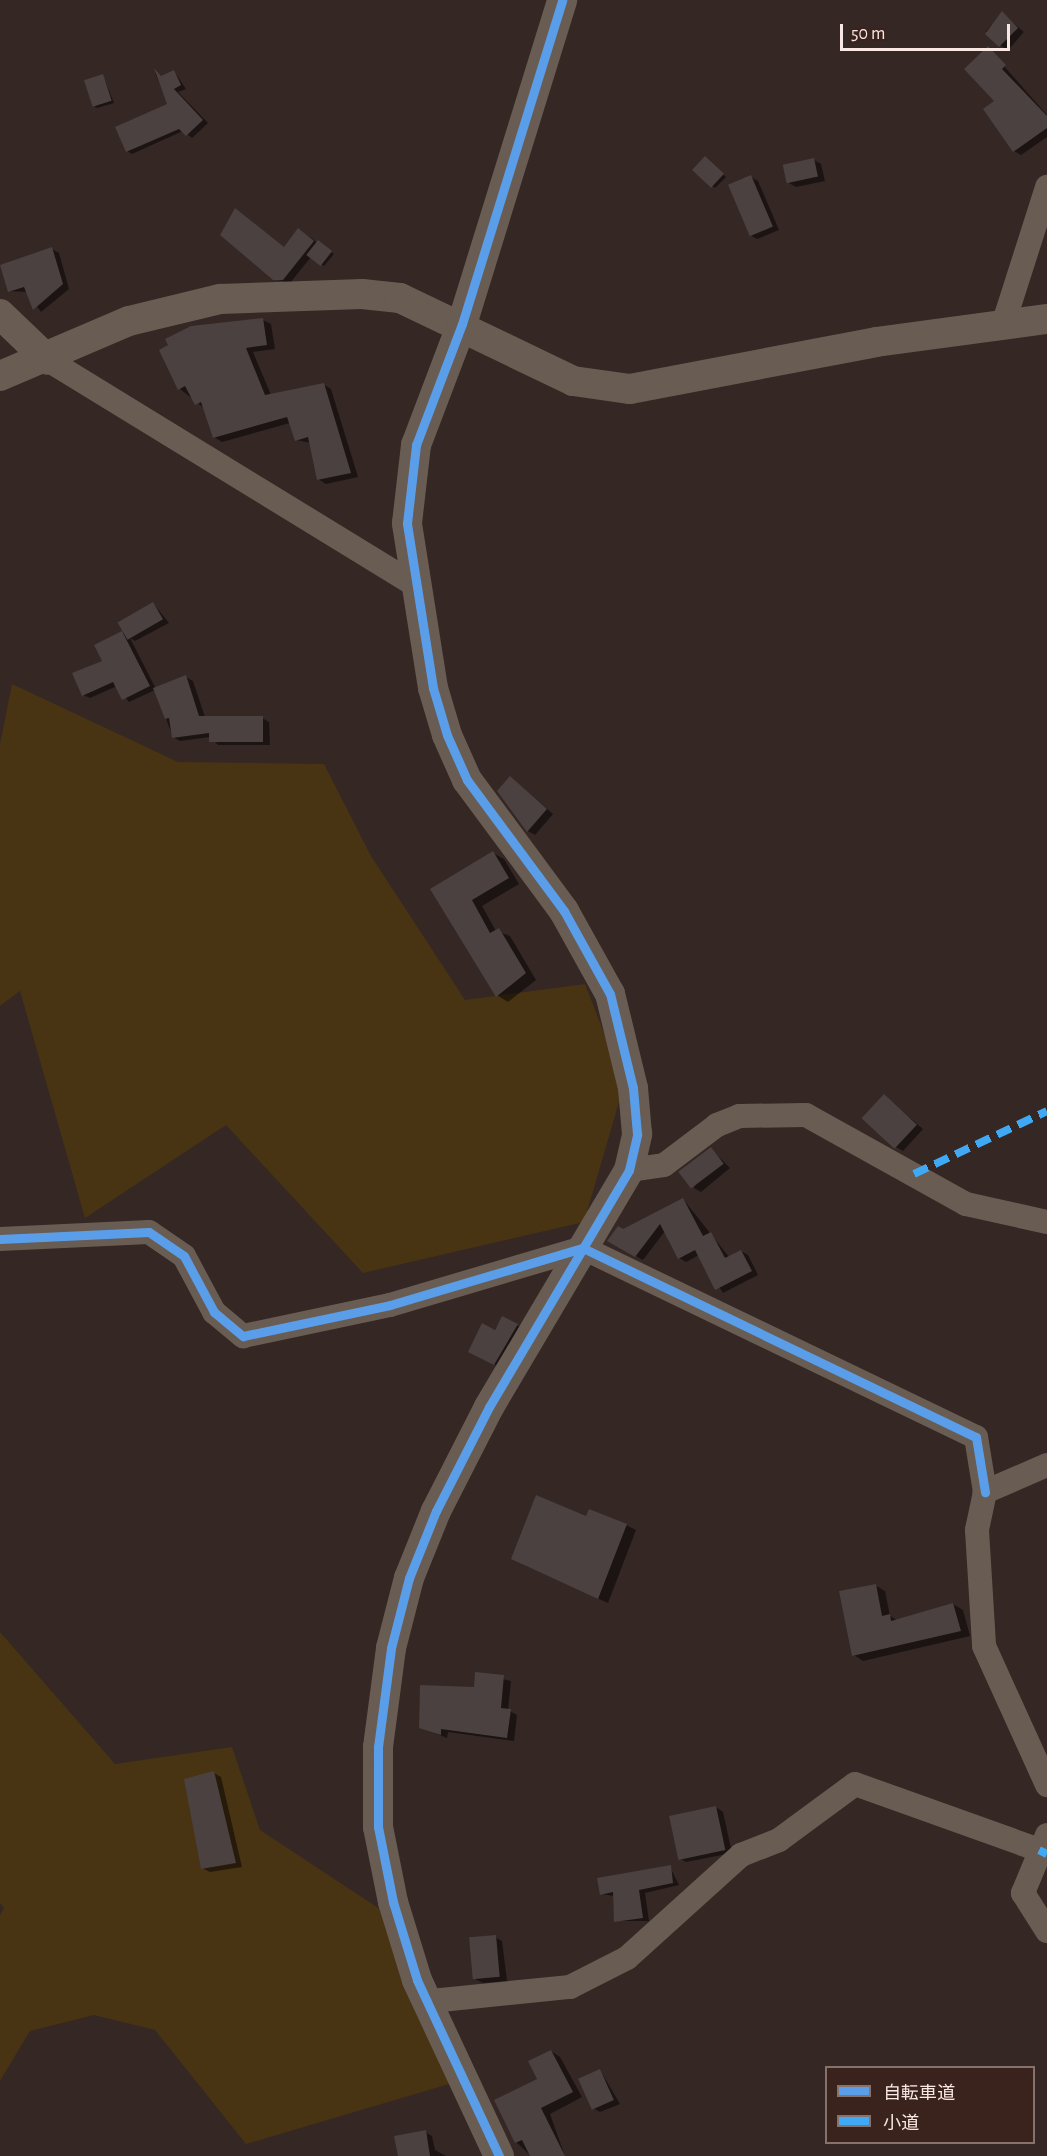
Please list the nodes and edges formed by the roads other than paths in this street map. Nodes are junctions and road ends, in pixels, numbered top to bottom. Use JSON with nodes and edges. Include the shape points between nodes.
{"nodes":[{"id":1,"x":562,"y":0,"type":"edge"},
{"id":2,"x":1047,"y":187,"type":"edge"},
{"id":3,"x":0,"y":314,"type":"edge"},
{"id":4,"x":1047,"y":319,"type":"edge"},
{"id":5,"x":1004,"y":322,"type":"junction"},
{"id":6,"x":462,"y":324,"type":"junction"},
{"id":7,"x":48,"y":360,"type":"junction"},
{"id":8,"x":0,"y":376,"type":"edge"},
{"id":9,"x":417,"y":586,"type":"junction"},
{"id":10,"x":629,"y":1170,"type":"junction"},
{"id":11,"x":1047,"y":1222,"type":"edge"},
{"id":12,"x":0,"y":1239,"type":"edge"},
{"id":13,"x":583,"y":1248,"type":"junction"},
{"id":14,"x":1047,"y":1465,"type":"edge"},
{"id":15,"x":986,"y":1492,"type":"junction"},
{"id":16,"x":1047,"y":1785,"type":"edge"},
{"id":17,"x":1043,"y":1843,"type":"edge"},
{"id":18,"x":1047,"y":1931,"type":"edge"},
{"id":19,"x":431,"y":2001,"type":"junction"},
{"id":20,"x":499,"y":2156,"type":"edge"}],
"edges":[{"from":1,"to":6,"type":"street"},
{"from":2,"to":5,"type":"street"},
{"from":3,"to":7,"type":"street"},
{"from":4,"to":5,"type":"street"},
{"from":5,"to":6,"type":"street","via":[[630,389],[573,381]]},
{"from":6,"to":7,"type":"street","via":[[400,298],[362,294],[220,299],[129,321]]},
{"from":6,"to":9,"type":"street","via":[[416,445],[407,523]]},
{"from":7,"to":8,"type":"street"},
{"from":7,"to":9,"type":"street"},
{"from":9,"to":10,"type":"street","via":[[433,688],[467,780],[564,911],[610,994],[633,1088],[637,1134]]},
{"from":10,"to":11,"type":"street","via":[[664,1165],[717,1125],[739,1116],[806,1115],[966,1204]]},
{"from":10,"to":13,"type":"street"},
{"from":12,"to":13,"type":"street","via":[[149,1232],[184,1256],[214,1312],[243,1336],[390,1305]]},
{"from":13,"to":15,"type":"street","via":[[976,1437]]},
{"from":13,"to":19,"type":"street","via":[[489,1407],[436,1511],[409,1578],[391,1648],[378,1747],[378,1827],[395,1912],[417,1980]]},
{"from":14,"to":15,"type":"street"},
{"from":15,"to":16,"type":"street","via":[[977,1530],[984,1647]]},
{"from":17,"to":18,"type":"street","via":[[1023,1893]]},
{"from":17,"to":19,"type":"street","via":[[855,1784],[779,1840],[741,1856],[627,1958],[570,1987]]},
{"from":19,"to":20,"type":"street"}]}
